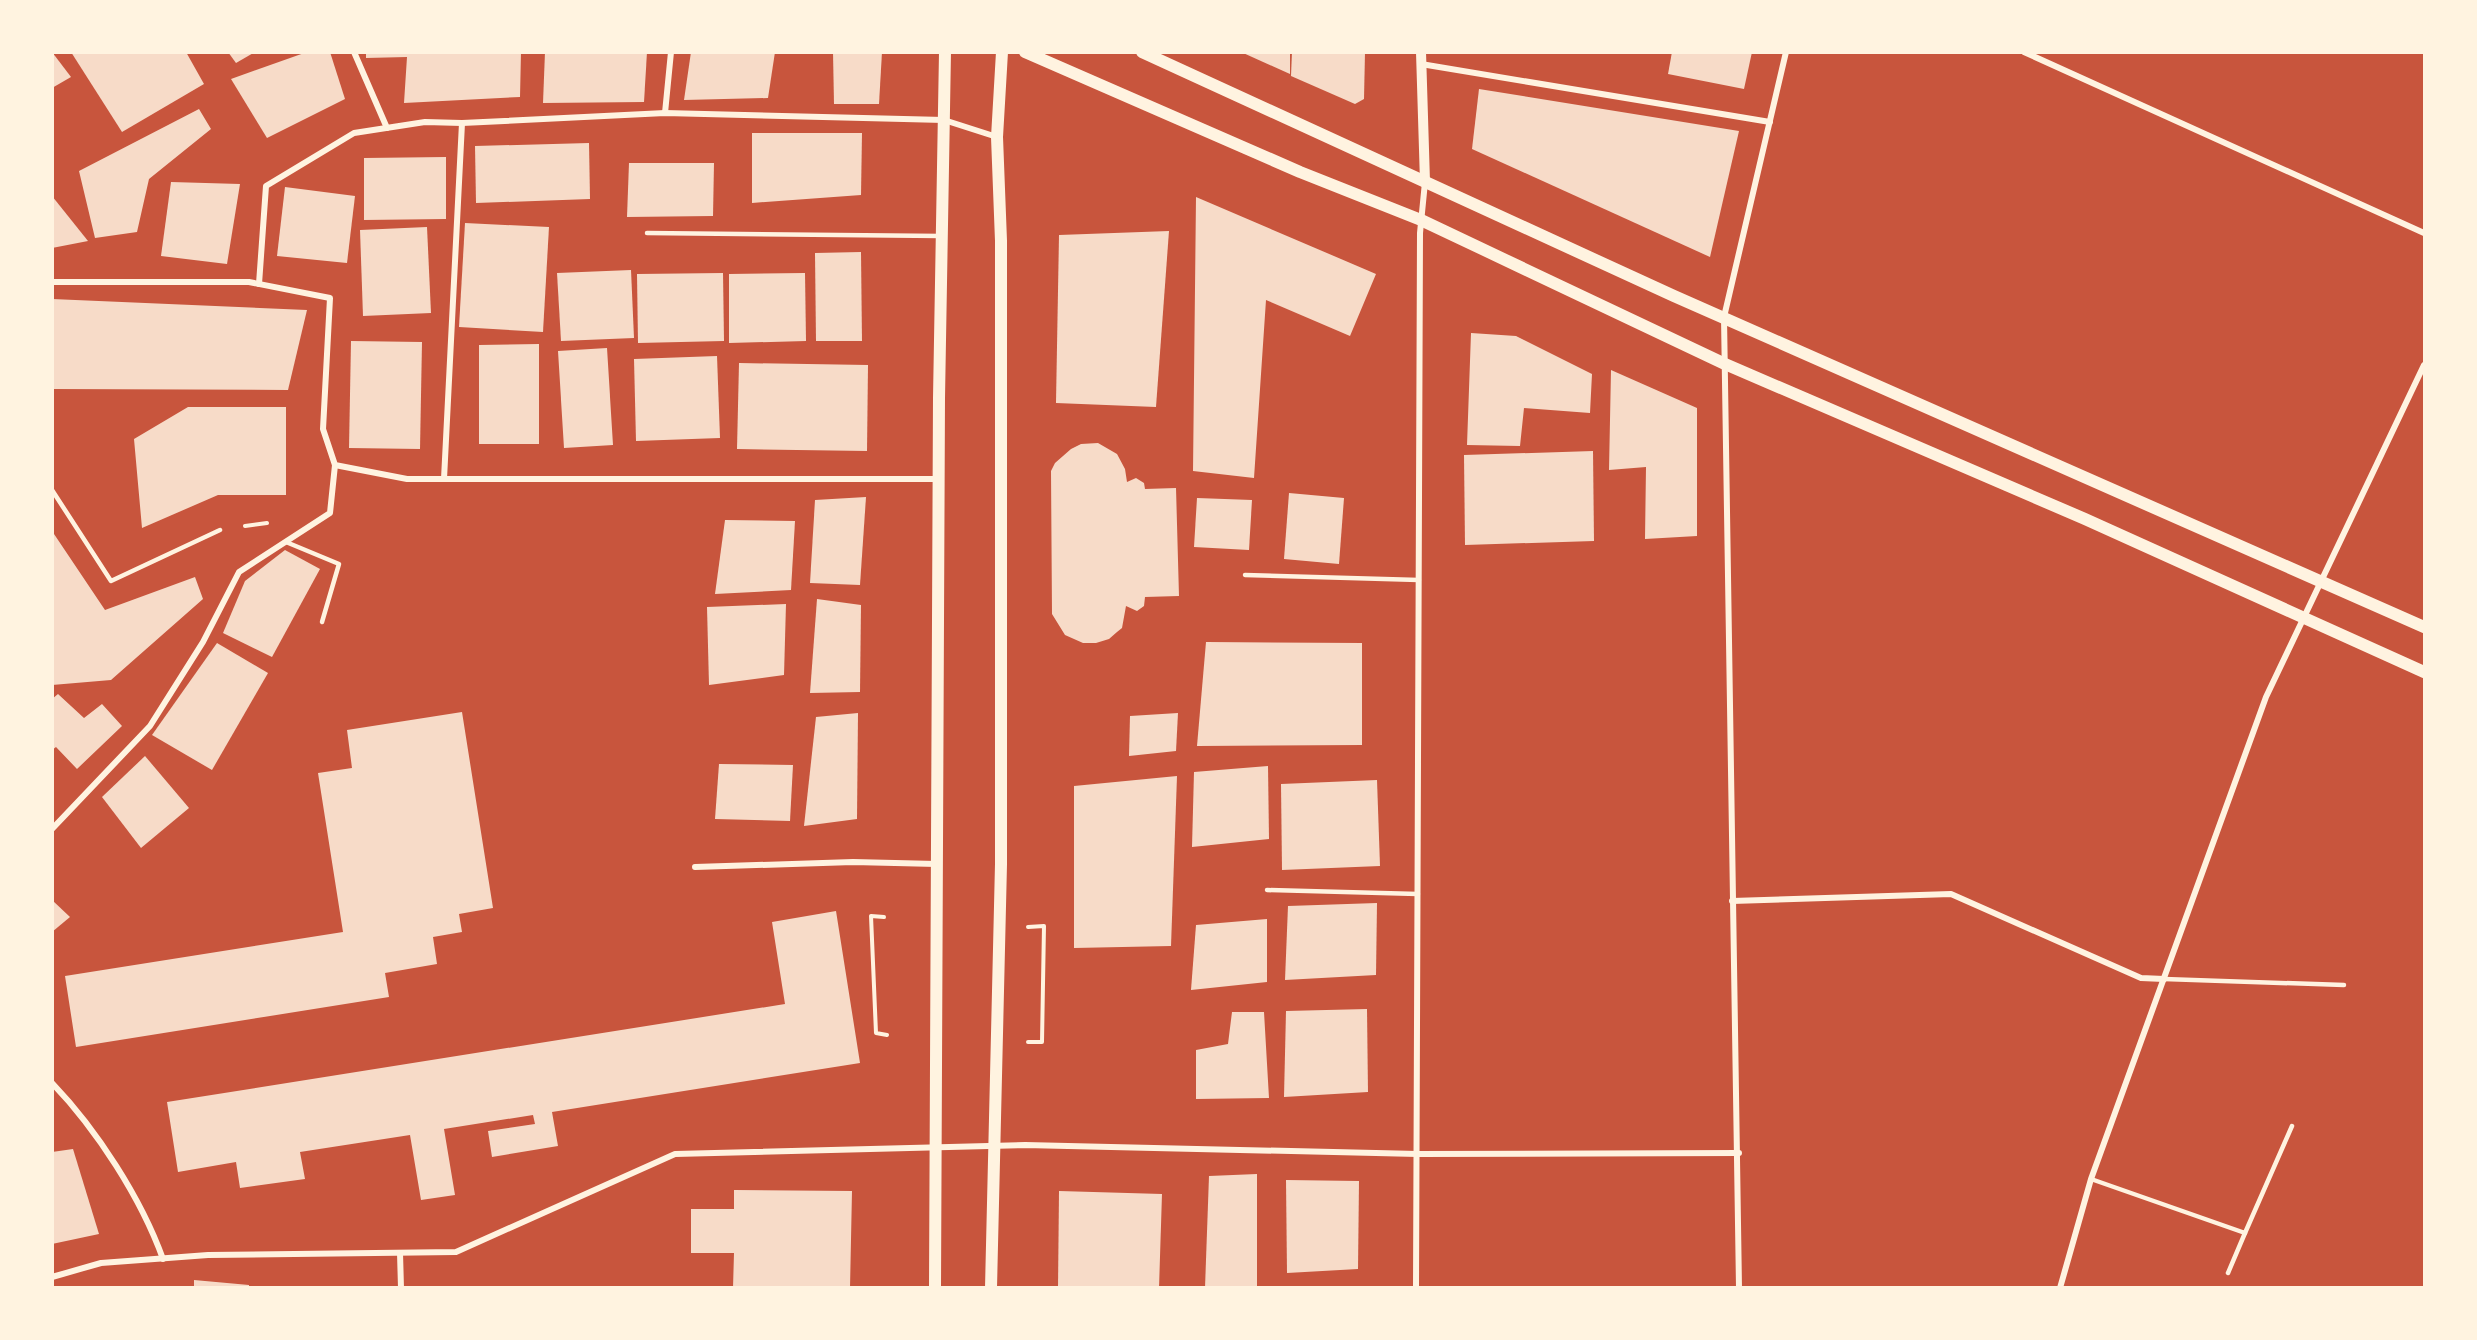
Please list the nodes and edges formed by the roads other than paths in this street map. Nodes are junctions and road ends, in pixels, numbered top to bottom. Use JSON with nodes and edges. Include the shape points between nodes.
{"nodes":[{"id":1,"x":354,"y":52,"type":"edge"},
{"id":2,"x":672,"y":52,"type":"edge"},
{"id":3,"x":945,"y":52,"type":"edge"},
{"id":4,"x":1002,"y":52,"type":"edge"},
{"id":5,"x":1025,"y":52,"type":"edge"},
{"id":6,"x":1142,"y":52,"type":"edge"},
{"id":7,"x":1786,"y":52,"type":"edge"},
{"id":8,"x":2024,"y":52,"type":"edge"},
{"id":9,"x":1421,"y":58,"type":"edge"},
{"id":10,"x":665,"y":113,"type":"junction"},
{"id":11,"x":944,"y":120,"type":"junction"},
{"id":12,"x":1770,"y":122,"type":"junction"},
{"id":13,"x":462,"y":123,"type":"junction"},
{"id":14,"x":387,"y":128,"type":"junction"},
{"id":15,"x":998,"y":137,"type":"junction"},
{"id":16,"x":1425,"y":182,"type":"junction"},
{"id":17,"x":1421,"y":220,"type":"junction"},
{"id":18,"x":647,"y":233,"type":"dead end"},
{"id":19,"x":2424,"y":233,"type":"edge"},
{"id":20,"x":941,"y":236,"type":"junction"},
{"id":21,"x":52,"y":282,"type":"edge"},
{"id":22,"x":259,"y":284,"type":"junction"},
{"id":23,"x":1724,"y":317,"type":"junction"},
{"id":24,"x":1725,"y":364,"type":"junction"},
{"id":25,"x":2424,"y":365,"type":"edge"},
{"id":26,"x":335,"y":465,"type":"junction"},
{"id":27,"x":444,"y":479,"type":"junction"},
{"id":28,"x":938,"y":479,"type":"junction"},
{"id":29,"x":52,"y":490,"type":"edge"},
{"id":30,"x":220,"y":530,"type":"dead end"},
{"id":31,"x":286,"y":542,"type":"junction"},
{"id":32,"x":1245,"y":575,"type":"dead end"},
{"id":33,"x":1419,"y":580,"type":"junction"},
{"id":34,"x":2319,"y":582,"type":"junction"},
{"id":35,"x":2304,"y":617,"type":"junction"},
{"id":36,"x":322,"y":621,"type":"dead end"},
{"id":37,"x":2424,"y":627,"type":"edge"},
{"id":38,"x":2424,"y":672,"type":"edge"},
{"id":39,"x":52,"y":829,"type":"edge"},
{"id":40,"x":937,"y":864,"type":"junction"},
{"id":41,"x":695,"y":867,"type":"dead end"},
{"id":42,"x":1268,"y":890,"type":"dead end"},
{"id":43,"x":1418,"y":894,"type":"junction"},
{"id":44,"x":1732,"y":902,"type":"junction"},
{"id":45,"x":2164,"y":979,"type":"junction"},
{"id":46,"x":2344,"y":985,"type":"dead end"},
{"id":47,"x":52,"y":1083,"type":"edge"},
{"id":48,"x":2292,"y":1126,"type":"dead end"},
{"id":49,"x":936,"y":1145,"type":"junction"},
{"id":50,"x":992,"y":1148,"type":"junction"},
{"id":51,"x":1739,"y":1153,"type":"junction"},
{"id":52,"x":1418,"y":1154,"type":"junction"},
{"id":53,"x":2091,"y":1179,"type":"junction"},
{"id":54,"x":2245,"y":1233,"type":"junction"},
{"id":55,"x":400,"y":1253,"type":"junction"},
{"id":56,"x":163,"y":1259,"type":"junction"},
{"id":57,"x":2228,"y":1273,"type":"dead end"},
{"id":58,"x":52,"y":1277,"type":"edge"},
{"id":59,"x":401,"y":1287,"type":"edge"},
{"id":60,"x":935,"y":1287,"type":"edge"},
{"id":61,"x":991,"y":1287,"type":"edge"},
{"id":62,"x":1416,"y":1287,"type":"edge"},
{"id":63,"x":1739,"y":1287,"type":"edge"},
{"id":64,"x":2060,"y":1287,"type":"edge"}],
"edges":[{"from":1,"to":14,"type":"street"},
{"from":2,"to":10,"type":"street"},
{"from":3,"to":11,"type":"main road"},
{"from":4,"to":15,"type":"main road"},
{"from":5,"to":17,"type":"main road","via":[[1300,172]]},
{"from":6,"to":16,"type":"main road"},
{"from":7,"to":12,"type":"street"},
{"from":8,"to":19,"type":"street"},
{"from":9,"to":12,"type":"street"},
{"from":9,"to":16,"type":"street"},
{"from":10,"to":11,"type":"street"},
{"from":10,"to":13,"type":"street"},
{"from":11,"to":15,"type":"street"},
{"from":11,"to":20,"type":"main road"},
{"from":12,"to":23,"type":"street"},
{"from":13,"to":14,"type":"street","via":[[425,122]]},
{"from":13,"to":27,"type":"street"},
{"from":14,"to":22,"type":"street","via":[[354,133],[266,186]]},
{"from":15,"to":50,"type":"main road","via":[[1001,864]]},
{"from":16,"to":17,"type":"street"},
{"from":16,"to":23,"type":"main road"},
{"from":17,"to":24,"type":"main road"},
{"from":17,"to":33,"type":"street"},
{"from":18,"to":20,"type":"lane"},
{"from":20,"to":28,"type":"main road"},
{"from":21,"to":22,"type":"street"},
{"from":22,"to":26,"type":"street","via":[[330,298],[323,429]]},
{"from":23,"to":24,"type":"street"},
{"from":23,"to":34,"type":"main road"},
{"from":24,"to":35,"type":"main road"},
{"from":24,"to":44,"type":"street"},
{"from":25,"to":34,"type":"street"},
{"from":26,"to":27,"type":"street","via":[[407,479]]},
{"from":26,"to":31,"type":"street","via":[[330,513]]},
{"from":27,"to":28,"type":"street"},
{"from":28,"to":40,"type":"main road"},
{"from":29,"to":30,"type":"lane","via":[[111,581]]},
{"from":31,"to":36,"type":"lane","via":[[339,564]]},
{"from":31,"to":39,"type":"street","via":[[239,572],[204,642],[150,726]]},
{"from":32,"to":33,"type":"lane"},
{"from":33,"to":43,"type":"street"},
{"from":34,"to":35,"type":"street"},
{"from":34,"to":37,"type":"main road"},
{"from":35,"to":38,"type":"main road"},
{"from":35,"to":45,"type":"street","via":[[2266,697]]},
{"from":40,"to":41,"type":"street","via":[[853,862]]},
{"from":40,"to":49,"type":"main road"},
{"from":42,"to":43,"type":"lane"},
{"from":43,"to":52,"type":"street"},
{"from":44,"to":45,"type":"street","via":[[1951,894],[2141,978]]},
{"from":44,"to":51,"type":"street"},
{"from":45,"to":46,"type":"lane"},
{"from":45,"to":53,"type":"street"},
{"from":47,"to":56,"type":"street","via":[[117,1168],[153,1230]]},
{"from":48,"to":54,"type":"lane"},
{"from":49,"to":50,"type":"street"},
{"from":49,"to":55,"type":"street","via":[[675,1154],[456,1252]]},
{"from":49,"to":60,"type":"main road"},
{"from":50,"to":52,"type":"street","via":[[1036,1145]]},
{"from":50,"to":61,"type":"main road"},
{"from":51,"to":52,"type":"street"},
{"from":51,"to":63,"type":"street"},
{"from":52,"to":62,"type":"street"},
{"from":53,"to":54,"type":"lane"},
{"from":53,"to":64,"type":"street"},
{"from":54,"to":57,"type":"lane"},
{"from":55,"to":56,"type":"street"},
{"from":55,"to":59,"type":"street"},
{"from":56,"to":58,"type":"street","via":[[100,1263]]}]}
